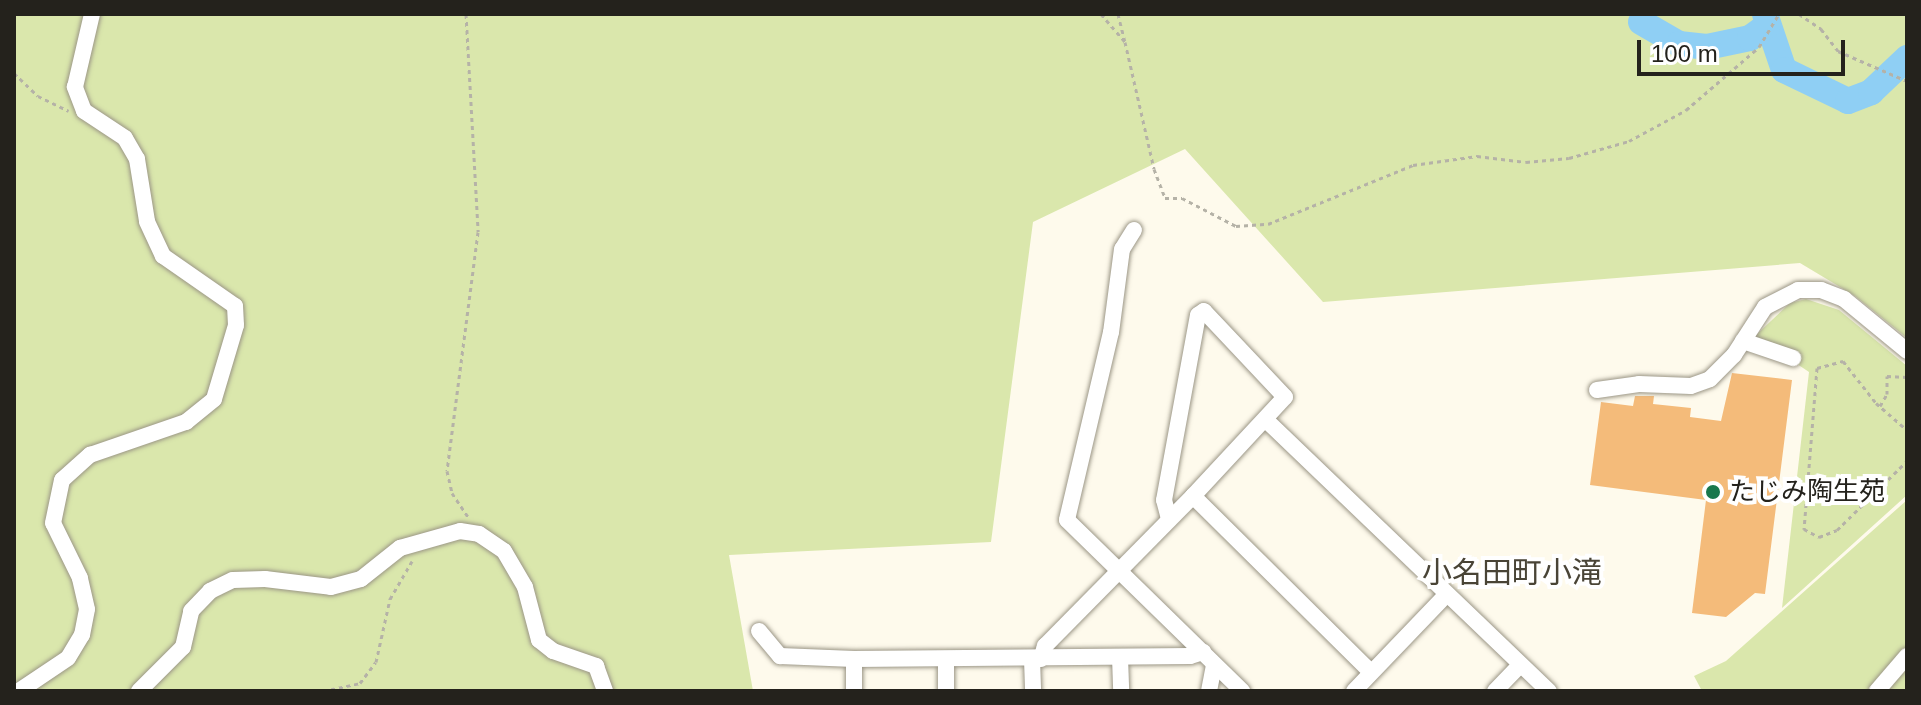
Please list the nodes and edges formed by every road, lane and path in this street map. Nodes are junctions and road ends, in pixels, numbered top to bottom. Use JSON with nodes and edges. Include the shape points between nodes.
{"nodes":[{"id":1,"x":92,"y":14,"type":"edge"},
{"id":2,"x":466,"y":14,"type":"edge"},
{"id":3,"x":1101,"y":14,"type":"edge"},
{"id":4,"x":1118,"y":14,"type":"edge"},
{"id":5,"x":1799,"y":14,"type":"edge"},
{"id":6,"x":1777,"y":16,"type":"edge"},
{"id":7,"x":1125,"y":42,"type":"junction"},
{"id":8,"x":14,"y":73,"type":"edge"},
{"id":9,"x":1907,"y":81,"type":"edge"},
{"id":10,"x":72,"y":111,"type":"dead end"},
{"id":11,"x":1134,"y":230,"type":"dead end"},
{"id":12,"x":1738,"y":348,"type":"junction"},
{"id":13,"x":1907,"y":351,"type":"edge"},
{"id":14,"x":1793,"y":358,"type":"dead end"},
{"id":15,"x":1907,"y":377,"type":"edge"},
{"id":16,"x":1597,"y":390,"type":"dead end"},
{"id":17,"x":1880,"y":406,"type":"junction"},
{"id":18,"x":1266,"y":420,"type":"junction"},
{"id":19,"x":1907,"y":430,"type":"edge"},
{"id":20,"x":1907,"y":461,"type":"edge"},
{"id":21,"x":1193,"y":496,"type":"junction"},
{"id":22,"x":1169,"y":519,"type":"junction"},
{"id":23,"x":479,"y":534,"type":"junction"},
{"id":24,"x":419,"y":543,"type":"junction"},
{"id":25,"x":1121,"y":569,"type":"junction"},
{"id":26,"x":1447,"y":594,"type":"junction"},
{"id":27,"x":759,"y":631,"type":"dead end"},
{"id":28,"x":1907,"y":656,"type":"edge"},
{"id":29,"x":1120,"y":657,"type":"junction"},
{"id":30,"x":1208,"y":658,"type":"junction"},
{"id":31,"x":854,"y":659,"type":"junction"},
{"id":32,"x":946,"y":659,"type":"junction"},
{"id":33,"x":1036,"y":659,"type":"junction"},
{"id":34,"x":1520,"y":665,"type":"junction"},
{"id":35,"x":1371,"y":672,"type":"junction"},
{"id":36,"x":19,"y":691,"type":"edge"},
{"id":37,"x":139,"y":691,"type":"edge"},
{"id":38,"x":323,"y":691,"type":"edge"},
{"id":39,"x":605,"y":691,"type":"edge"},
{"id":40,"x":854,"y":691,"type":"edge"},
{"id":41,"x":946,"y":691,"type":"edge"},
{"id":42,"x":1033,"y":691,"type":"edge"},
{"id":43,"x":1121,"y":691,"type":"edge"},
{"id":44,"x":1209,"y":691,"type":"edge"},
{"id":45,"x":1242,"y":691,"type":"edge"},
{"id":46,"x":1354,"y":691,"type":"edge"},
{"id":47,"x":1495,"y":691,"type":"edge"},
{"id":48,"x":1549,"y":691,"type":"edge"},
{"id":49,"x":1877,"y":691,"type":"edge"}],
"edges":[{"from":1,"to":36,"type":"street","via":[[75,87],[84,111],[125,138],[137,159],[147,221],[163,256],[235,306],[236,325],[214,399],[186,422],[90,455],[62,480],[51,510],[80,578],[87,609],[82,635],[68,658]]},
{"from":2,"to":23,"type":"path","via":[[478,232],[447,471],[452,493]]},
{"from":3,"to":7,"type":"path"},
{"from":4,"to":7,"type":"path"},
{"from":5,"to":9,"type":"path","via":[[1821,29],[1838,51]]},
{"from":6,"to":7,"type":"path","via":[[1764,39],[1686,110],[1629,141],[1569,158],[1526,162],[1477,156],[1413,165],[1268,224],[1236,226],[1182,198],[1165,198]]},
{"from":8,"to":10,"type":"path","via":[[38,96]]},
{"from":11,"to":25,"type":"street","via":[[1122,249],[1111,332],[1067,520]]},
{"from":12,"to":13,"type":"street","via":[[1774,300],[1809,288],[1844,299]]},
{"from":12,"to":14,"type":"street"},
{"from":12,"to":16,"type":"street","via":[[1710,379],[1691,386],[1639,384]]},
{"from":15,"to":17,"type":"path","via":[[1887,376],[1887,394]]},
{"from":17,"to":19,"type":"path"},
{"from":17,"to":20,"type":"path","via":[[1843,361],[1817,368],[1804,529],[1819,537],[1837,530]]},
{"from":18,"to":21,"type":"street"},
{"from":18,"to":22,"type":"street","via":[[1285,397],[1204,311],[1198,315],[1164,500]]},
{"from":18,"to":26,"type":"street"},
{"from":21,"to":22,"type":"street"},
{"from":21,"to":35,"type":"street"},
{"from":22,"to":25,"type":"street"},
{"from":23,"to":24,"type":"street","via":[[460,531]]},
{"from":23,"to":39,"type":"street","via":[[513,563],[539,640],[553,651],[596,666]]},
{"from":24,"to":37,"type":"street","via":[[400,548],[361,579],[331,587],[233,580],[210,591],[191,611],[183,647]]},
{"from":24,"to":38,"type":"path","via":[[390,599],[376,662],[360,683]]},
{"from":25,"to":30,"type":"street"},
{"from":25,"to":33,"type":"street"},
{"from":26,"to":34,"type":"street"},
{"from":26,"to":35,"type":"street"},
{"from":27,"to":31,"type":"street","via":[[780,656]]},
{"from":28,"to":49,"type":"street"},
{"from":29,"to":30,"type":"street"},
{"from":29,"to":33,"type":"street"},
{"from":29,"to":43,"type":"street"},
{"from":30,"to":44,"type":"street"},
{"from":30,"to":45,"type":"street"},
{"from":31,"to":32,"type":"street"},
{"from":31,"to":40,"type":"street"},
{"from":32,"to":33,"type":"street"},
{"from":32,"to":41,"type":"street"},
{"from":33,"to":42,"type":"street"},
{"from":34,"to":47,"type":"street"},
{"from":34,"to":48,"type":"street"},
{"from":35,"to":46,"type":"street"}]}
